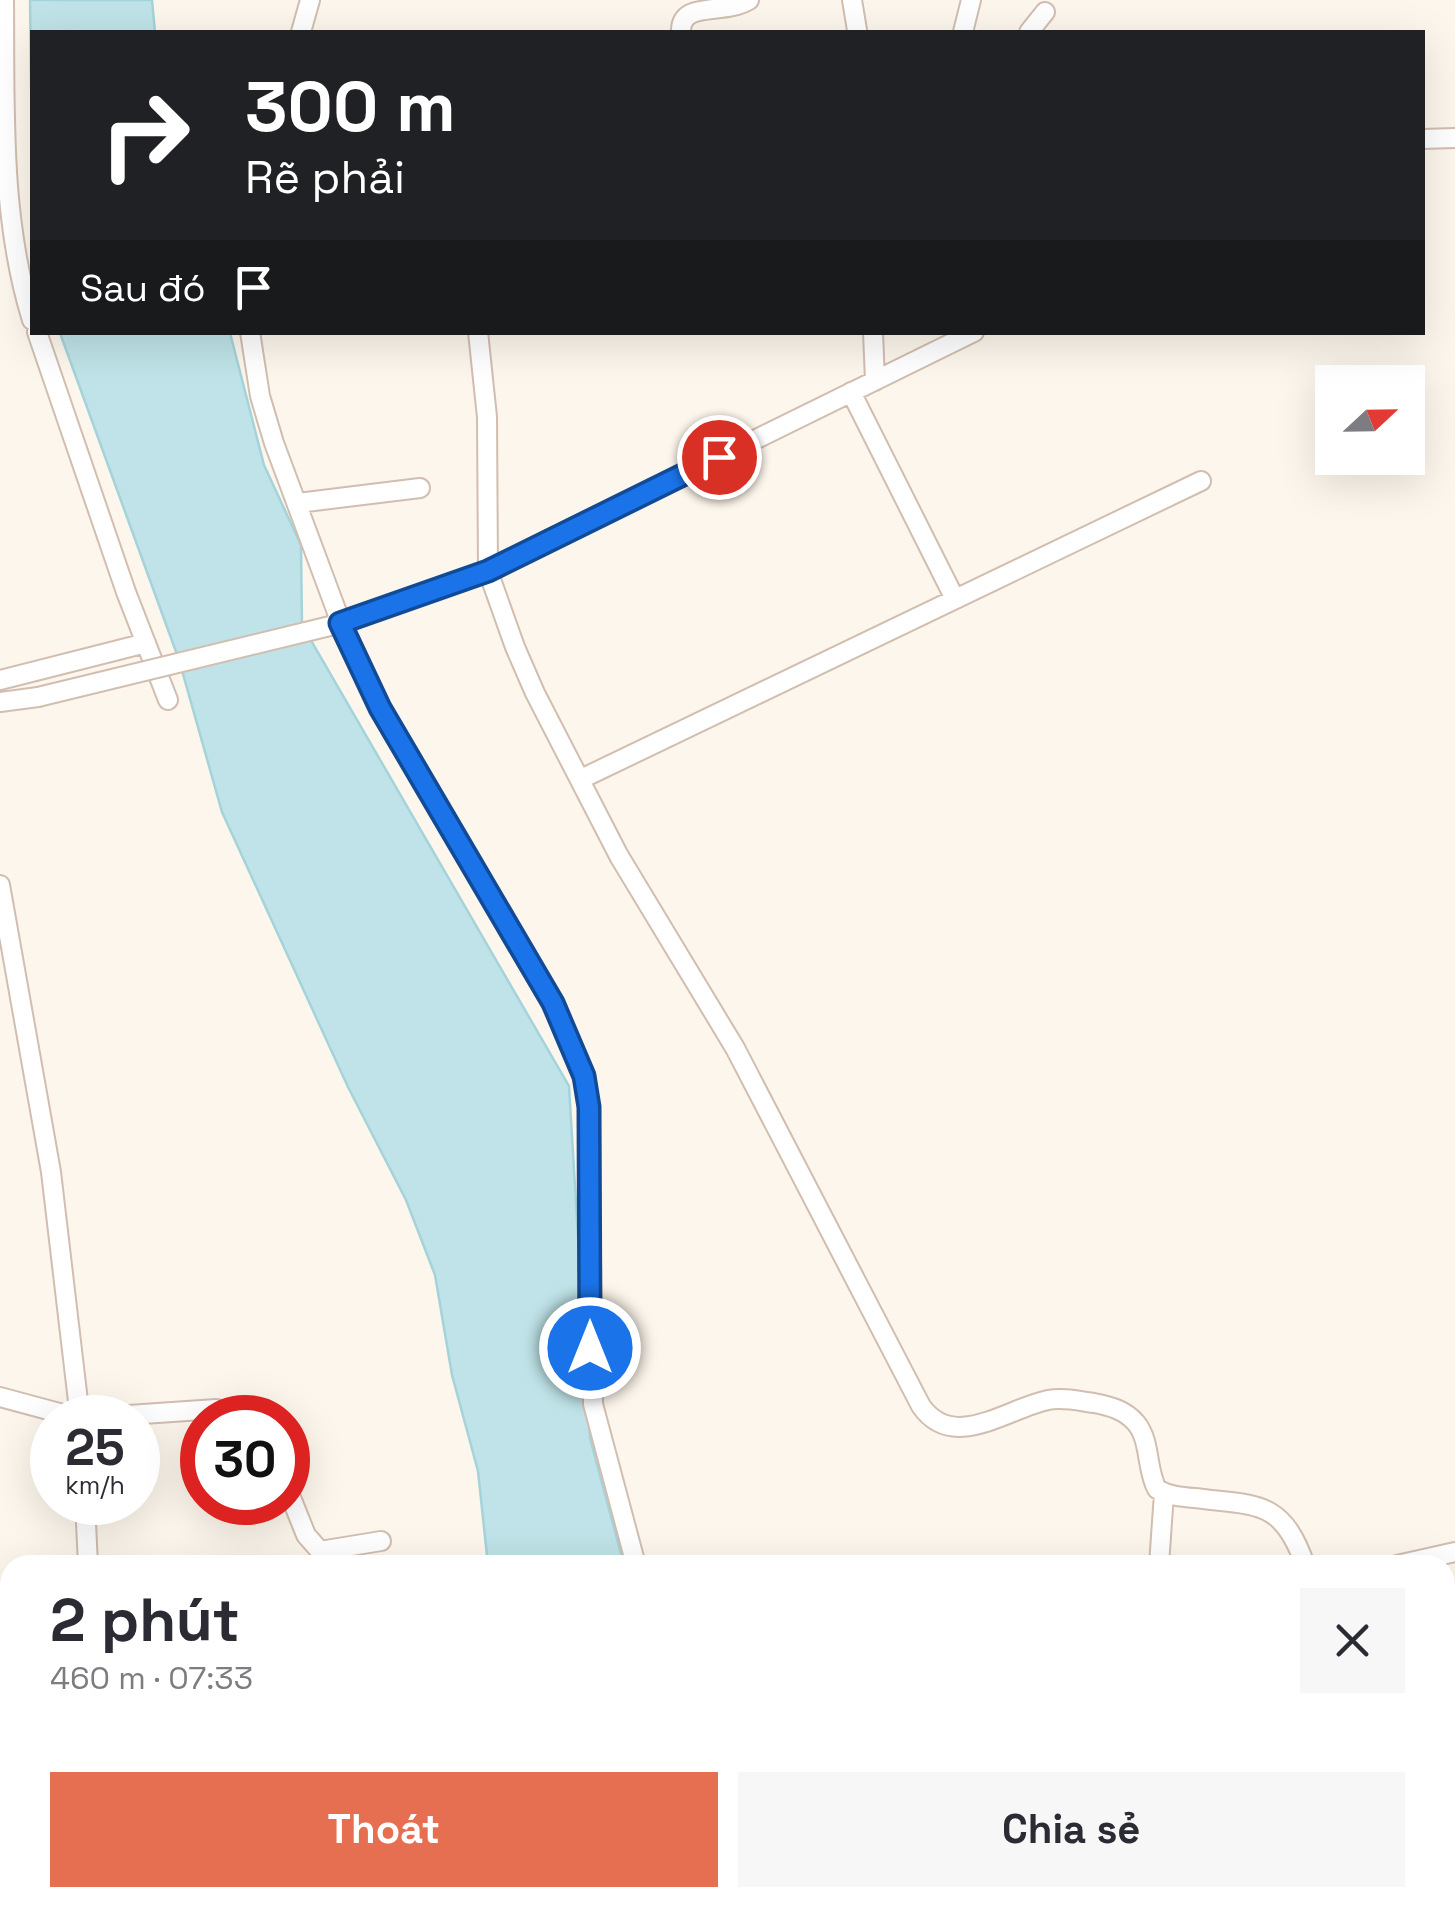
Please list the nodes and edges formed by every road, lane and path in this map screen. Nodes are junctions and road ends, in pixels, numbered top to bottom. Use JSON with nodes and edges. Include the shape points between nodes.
{"nodes":[{"id":1,"x":4,"y":0,"type":"edge"},
{"id":2,"x":310,"y":0,"type":"edge"},
{"id":3,"x":749,"y":0,"type":"edge"},
{"id":4,"x":852,"y":0,"type":"edge"},
{"id":5,"x":971,"y":0,"type":"edge"},
{"id":6,"x":1044,"y":12,"type":"dead end"},
{"id":7,"x":302,"y":30,"type":"edge"},
{"id":8,"x":681,"y":30,"type":"edge"},
{"id":9,"x":857,"y":30,"type":"dead end"},
{"id":10,"x":964,"y":30,"type":"edge"},
{"id":11,"x":1030,"y":30,"type":"edge"},
{"id":12,"x":1455,"y":138,"type":"edge"},
{"id":13,"x":1425,"y":139,"type":"edge"},
{"id":14,"x":30,"y":313,"type":"edge"},
{"id":15,"x":38,"y":335,"type":"edge"},
{"id":16,"x":250,"y":335,"type":"edge"},
{"id":17,"x":478,"y":335,"type":"edge"},
{"id":18,"x":874,"y":335,"type":"edge"},
{"id":19,"x":968,"y":335,"type":"edge"},
{"id":20,"x":875,"y":381,"type":"junction"},
{"id":21,"x":851,"y":392,"type":"junction"},
{"id":22,"x":1201,"y":481,"type":"dead end"},
{"id":23,"x":420,"y":488,"type":"dead end"},
{"id":24,"x":298,"y":502,"type":"junction"},
{"id":25,"x":488,"y":571,"type":"junction"},
{"id":26,"x":954,"y":598,"type":"junction"},
{"id":27,"x":335,"y":624,"type":"junction"},
{"id":28,"x":146,"y":642,"type":"junction"},
{"id":29,"x":0,"y":680,"type":"edge"},
{"id":30,"x":168,"y":700,"type":"dead end"},
{"id":31,"x":0,"y":702,"type":"edge"},
{"id":32,"x":581,"y":779,"type":"junction"},
{"id":33,"x":0,"y":884,"type":"edge"},
{"id":34,"x":78,"y":1395,"type":"edge"},
{"id":35,"x":0,"y":1397,"type":"edge"},
{"id":36,"x":30,"y":1405,"type":"edge"},
{"id":37,"x":1164,"y":1493,"type":"junction"},
{"id":38,"x":85,"y":1525,"type":"edge"},
{"id":39,"x":303,"y":1525,"type":"edge"},
{"id":40,"x":380,"y":1542,"type":"dead end"},
{"id":41,"x":87,"y":1555,"type":"edge"},
{"id":42,"x":313,"y":1555,"type":"edge"},
{"id":43,"x":326,"y":1555,"type":"edge"},
{"id":44,"x":633,"y":1555,"type":"edge"},
{"id":45,"x":1160,"y":1555,"type":"edge"},
{"id":46,"x":1301,"y":1555,"type":"edge"}],
"edges":[{"from":1,"to":14,"type":"street","via":[[5,172]]},
{"from":2,"to":7,"type":"street"},
{"from":3,"to":8,"type":"street","via":[[736,7],[692,6]]},
{"from":4,"to":9,"type":"street"},
{"from":5,"to":10,"type":"street"},
{"from":6,"to":11,"type":"street"},
{"from":12,"to":13,"type":"street"},
{"from":15,"to":28,"type":"street"},
{"from":16,"to":24,"type":"street","via":[[260,396]]},
{"from":17,"to":25,"type":"street","via":[[487,417]]},
{"from":18,"to":20,"type":"street"},
{"from":19,"to":20,"type":"street"},
{"from":20,"to":21,"type":"street"},
{"from":21,"to":25,"type":"street"},
{"from":21,"to":26,"type":"street"},
{"from":22,"to":26,"type":"street"},
{"from":23,"to":24,"type":"street"},
{"from":24,"to":27,"type":"street"},
{"from":25,"to":27,"type":"street"},
{"from":25,"to":32,"type":"street","via":[[534,693]]},
{"from":26,"to":32,"type":"street"},
{"from":27,"to":31,"type":"street","bridge":true},
{"from":27,"to":44,"type":"street","via":[[553,1003],[584,1076],[593,1404]]},
{"from":28,"to":29,"type":"street"},
{"from":28,"to":30,"type":"street"},
{"from":32,"to":37,"type":"street","via":[[619,856],[735,1048],[930,1420],[960,1427],[1049,1400],[1110,1406],[1138,1426],[1152,1480]]},
{"from":33,"to":34,"type":"street","via":[[52,1172]]},
{"from":35,"to":36,"type":"street"},
{"from":37,"to":45,"type":"street"},
{"from":37,"to":46,"type":"street","via":[[1254,1503],[1276,1515]]},
{"from":38,"to":41,"type":"street"},
{"from":39,"to":42,"type":"street"},
{"from":40,"to":43,"type":"street"}]}
